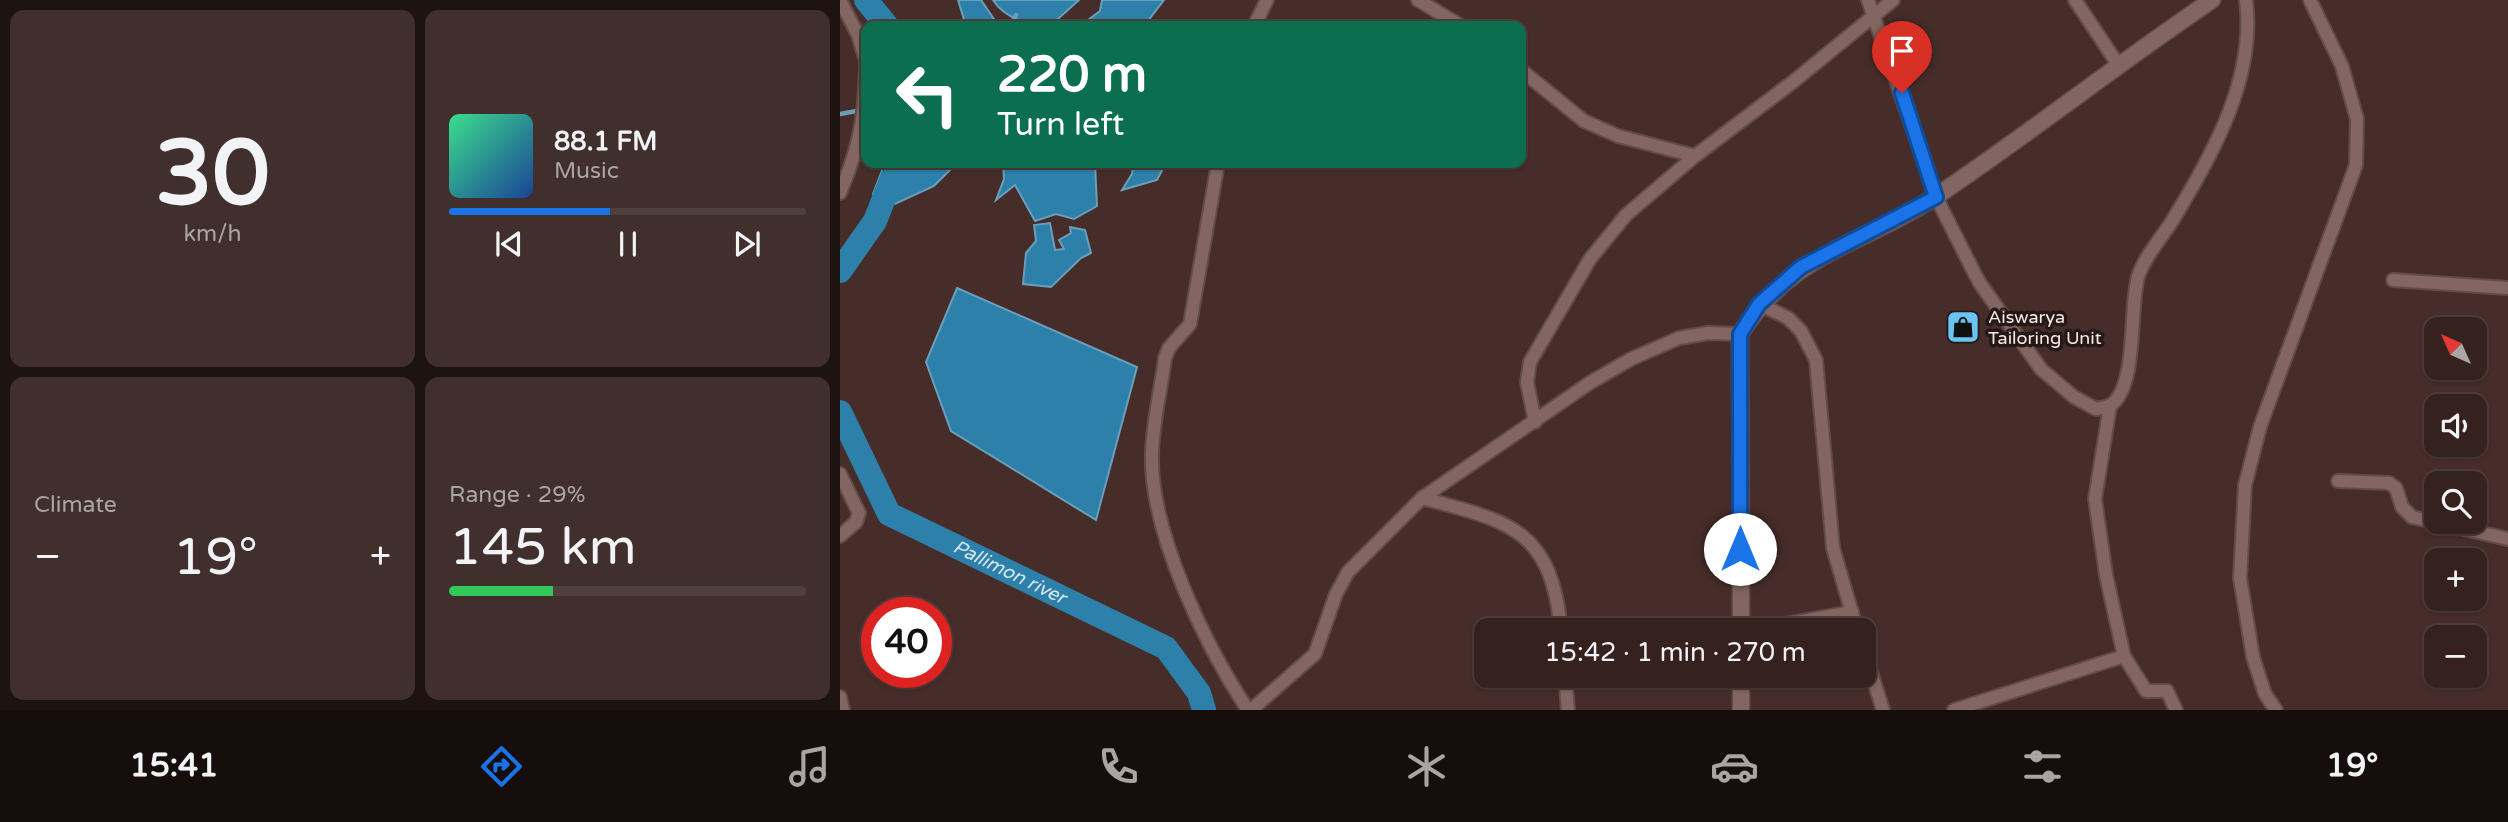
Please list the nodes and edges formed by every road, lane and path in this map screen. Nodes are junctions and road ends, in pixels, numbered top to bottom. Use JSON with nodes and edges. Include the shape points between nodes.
{"nodes":[{"id":1,"x":840,"y":0,"type":"edge"},
{"id":2,"x":1267,"y":0,"type":"edge"},
{"id":3,"x":1418,"y":0,"type":"edge"},
{"id":4,"x":1868,"y":0,"type":"edge"},
{"id":5,"x":1893,"y":0,"type":"edge"},
{"id":6,"x":2075,"y":0,"type":"edge"},
{"id":7,"x":2212,"y":0,"type":"edge"},
{"id":8,"x":2246,"y":0,"type":"edge"},
{"id":9,"x":2310,"y":0,"type":"edge"},
{"id":10,"x":1874,"y":16,"type":"junction"},
{"id":11,"x":1256,"y":21,"type":"edge"},
{"id":12,"x":1453,"y":21,"type":"edge"},
{"id":13,"x":861,"y":45,"type":"edge"},
{"id":14,"x":2117,"y":64,"type":"junction"},
{"id":15,"x":1526,"y":74,"type":"edge"},
{"id":16,"x":861,"y":132,"type":"edge"},
{"id":17,"x":857,"y":153,"type":"junction"},
{"id":18,"x":1695,"y":156,"type":"junction"},
{"id":19,"x":840,"y":158,"type":"edge"},
{"id":20,"x":1217,"y":168,"type":"edge"},
{"id":21,"x":840,"y":193,"type":"edge"},
{"id":22,"x":1936,"y":197,"type":"junction"},
{"id":23,"x":2393,"y":279,"type":"dead end"},
{"id":24,"x":2508,"y":288,"type":"edge"},
{"id":25,"x":1759,"y":304,"type":"junction"},
{"id":26,"x":1740,"y":334,"type":"junction"},
{"id":27,"x":2110,"y":406,"type":"junction"},
{"id":28,"x":1535,"y":422,"type":"junction"},
{"id":29,"x":840,"y":474,"type":"edge"},
{"id":30,"x":2339,"y":481,"type":"dead end"},
{"id":31,"x":1422,"y":498,"type":"junction"},
{"id":32,"x":840,"y":536,"type":"edge"},
{"id":33,"x":2508,"y":539,"type":"edge"},
{"id":34,"x":1852,"y":612,"type":"junction"},
{"id":35,"x":1559,"y":618,"type":"edge"},
{"id":36,"x":1741,"y":618,"type":"edge"},
{"id":37,"x":1819,"y":618,"type":"edge"},
{"id":38,"x":1854,"y":618,"type":"edge"},
{"id":39,"x":2124,"y":656,"type":"junction"},
{"id":40,"x":1566,"y":688,"type":"edge"},
{"id":41,"x":1741,"y":688,"type":"edge"},
{"id":42,"x":1875,"y":688,"type":"edge"},
{"id":43,"x":840,"y":697,"type":"edge"},
{"id":44,"x":843,"y":710,"type":"edge"},
{"id":45,"x":1250,"y":710,"type":"edge"},
{"id":46,"x":1568,"y":710,"type":"edge"},
{"id":47,"x":1741,"y":710,"type":"edge"},
{"id":48,"x":1882,"y":710,"type":"edge"},
{"id":49,"x":1954,"y":710,"type":"edge"},
{"id":50,"x":2176,"y":710,"type":"edge"},
{"id":51,"x":2276,"y":710,"type":"edge"}],
"edges":[{"from":1,"to":13,"type":"street"},
{"from":2,"to":11,"type":"street"},
{"from":3,"to":12,"type":"street"},
{"from":4,"to":10,"type":"street"},
{"from":5,"to":10,"type":"street"},
{"from":6,"to":14,"type":"street"},
{"from":7,"to":14,"type":"street"},
{"from":8,"to":27,"type":"street","via":[[2249,46],[2240,79],[2207,164],[2138,275],[2131,355],[2120,393]]},
{"from":9,"to":51,"type":"street","via":[[2342,66],[2357,120],[2356,165],[2260,427],[2245,485],[2240,578],[2253,657],[2265,694]]},
{"from":10,"to":18,"type":"street"},
{"from":10,"to":22,"type":"street"},
{"from":14,"to":22,"type":"street"},
{"from":15,"to":18,"type":"street","via":[[1584,121],[1618,136]]},
{"from":16,"to":17,"type":"street"},
{"from":17,"to":19,"type":"street"},
{"from":17,"to":21,"type":"street"},
{"from":18,"to":28,"type":"street","via":[[1626,215],[1590,260],[1530,362],[1527,382]]},
{"from":20,"to":45,"type":"street","via":[[1190,324],[1165,358],[1152,453],[1156,499],[1168,545],[1219,662]]},
{"from":22,"to":25,"type":"street","via":[[1801,267]]},
{"from":22,"to":27,"type":"street","via":[[1979,282],[2024,349],[2074,397],[2096,409]]},
{"from":23,"to":24,"type":"street"},
{"from":25,"to":26,"type":"street"},
{"from":25,"to":34,"type":"street","via":[[1788,318],[1801,331],[1816,360],[1833,548]]},
{"from":26,"to":28,"type":"street","via":[[1679,338],[1591,382]]},
{"from":26,"to":36,"type":"street"},
{"from":27,"to":39,"type":"street","via":[[2095,499]]},
{"from":28,"to":31,"type":"street"},
{"from":29,"to":32,"type":"street","via":[[859,513]]},
{"from":30,"to":33,"type":"street","via":[[2389,483],[2412,517]]},
{"from":31,"to":35,"type":"street","via":[[1500,520],[1524,534],[1543,558],[1553,582]]},
{"from":31,"to":45,"type":"street","via":[[1348,572],[1315,653]]},
{"from":34,"to":37,"type":"street"},
{"from":34,"to":38,"type":"street"},
{"from":39,"to":49,"type":"street"},
{"from":39,"to":50,"type":"street","via":[[2147,691],[2167,691]]},
{"from":40,"to":46,"type":"street"},
{"from":41,"to":47,"type":"street"},
{"from":42,"to":48,"type":"street"},
{"from":43,"to":44,"type":"street"}]}
